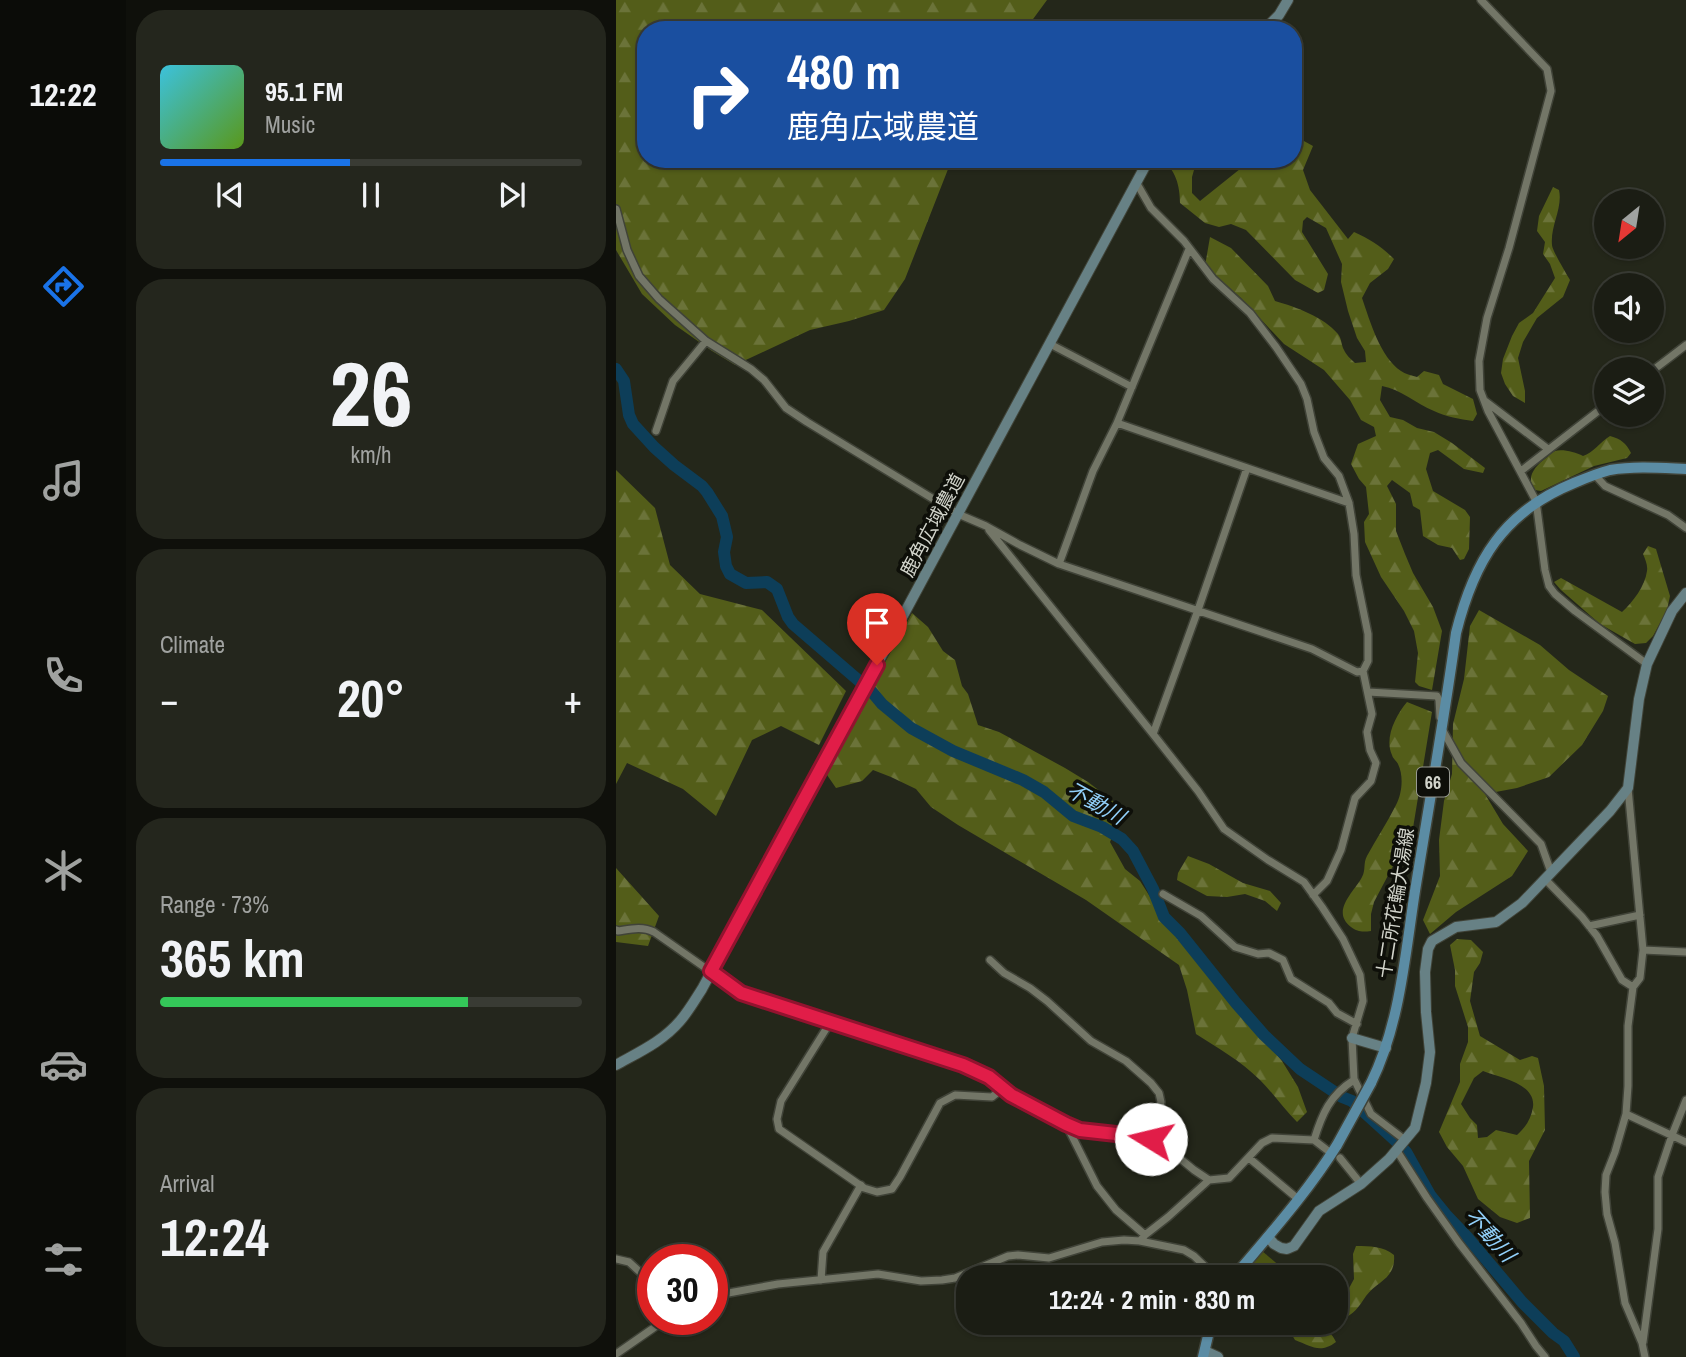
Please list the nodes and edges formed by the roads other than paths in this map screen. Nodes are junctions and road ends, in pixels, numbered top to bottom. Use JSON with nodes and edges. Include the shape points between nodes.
{"nodes":[{"id":1,"x":1288,"y":0,"type":"edge"},
{"id":2,"x":1481,"y":0,"type":"edge"},
{"id":3,"x":1273,"y":21,"type":"edge"},
{"id":4,"x":1144,"y":168,"type":"edge"},
{"id":5,"x":1136,"y":182,"type":"junction"},
{"id":6,"x":616,"y":209,"type":"edge"},
{"id":7,"x":1189,"y":250,"type":"junction"},
{"id":8,"x":706,"y":341,"type":"junction"},
{"id":9,"x":1050,"y":344,"type":"junction"},
{"id":10,"x":1686,"y":345,"type":"edge"},
{"id":11,"x":1664,"y":362,"type":"edge"},
{"id":12,"x":1132,"y":387,"type":"junction"},
{"id":13,"x":1484,"y":401,"type":"junction"},
{"id":14,"x":1594,"y":414,"type":"edge"},
{"id":15,"x":1117,"y":423,"type":"junction"},
{"id":16,"x":656,"y":431,"type":"dead end"},
{"id":17,"x":1548,"y":449,"type":"junction"},
{"id":18,"x":1247,"y":468,"type":"junction"},
{"id":19,"x":1686,"y":469,"type":"edge"},
{"id":20,"x":1521,"y":471,"type":"junction"},
{"id":21,"x":1595,"y":475,"type":"junction"},
{"id":22,"x":1536,"y":501,"type":"junction"},
{"id":23,"x":1349,"y":503,"type":"junction"},
{"id":24,"x":958,"y":514,"type":"junction"},
{"id":25,"x":986,"y":526,"type":"junction"},
{"id":26,"x":1686,"y":528,"type":"edge"},
{"id":27,"x":1059,"y":564,"type":"junction"},
{"id":28,"x":1686,"y":593,"type":"edge"},
{"id":29,"x":1198,"y":610,"type":"junction"},
{"id":30,"x":1647,"y":664,"type":"junction"},
{"id":31,"x":1363,"y":671,"type":"junction"},
{"id":32,"x":1368,"y":692,"type":"junction"},
{"id":33,"x":1442,"y":727,"type":"junction"},
{"id":34,"x":1153,"y":734,"type":"junction"},
{"id":35,"x":1628,"y":789,"type":"junction"},
{"id":36,"x":1548,"y":876,"type":"junction"},
{"id":37,"x":1163,"y":894,"type":"dead end"},
{"id":38,"x":1313,"y":895,"type":"junction"},
{"id":39,"x":1640,"y":915,"type":"junction"},
{"id":40,"x":1589,"y":926,"type":"junction"},
{"id":41,"x":616,"y":930,"type":"edge"},
{"id":42,"x":1643,"y":950,"type":"junction"},
{"id":43,"x":1686,"y":952,"type":"edge"},
{"id":44,"x":1405,"y":955,"type":"junction"},
{"id":45,"x":990,"y":960,"type":"dead end"},
{"id":46,"x":1425,"y":963,"type":"junction"},
{"id":47,"x":711,"y":971,"type":"junction"},
{"id":48,"x":1633,"y":987,"type":"junction"},
{"id":49,"x":831,"y":1021,"type":"junction"},
{"id":50,"x":1357,"y":1024,"type":"junction"},
{"id":51,"x":1352,"y":1038,"type":"junction"},
{"id":52,"x":1386,"y":1048,"type":"junction"},
{"id":53,"x":616,"y":1065,"type":"edge"},
{"id":54,"x":1354,"y":1080,"type":"junction"},
{"id":55,"x":1003,"y":1088,"type":"junction"},
{"id":56,"x":1686,"y":1100,"type":"edge"},
{"id":57,"x":1626,"y":1114,"type":"junction"},
{"id":58,"x":1066,"y":1124,"type":"junction"},
{"id":59,"x":1672,"y":1135,"type":"junction"},
{"id":60,"x":1151,"y":1139,"type":"junction"},
{"id":61,"x":1314,"y":1140,"type":"junction"},
{"id":62,"x":1686,"y":1142,"type":"edge"},
{"id":63,"x":1401,"y":1146,"type":"junction"},
{"id":64,"x":1332,"y":1147,"type":"junction"},
{"id":65,"x":1249,"y":1158,"type":"junction"},
{"id":66,"x":1339,"y":1158,"type":"dead end"},
{"id":67,"x":1209,"y":1180,"type":"junction"},
{"id":68,"x":1361,"y":1184,"type":"junction"},
{"id":69,"x":861,"y":1185,"type":"junction"},
{"id":70,"x":1298,"y":1199,"type":"junction"},
{"id":71,"x":1268,"y":1237,"type":"junction"},
{"id":72,"x":1143,"y":1238,"type":"junction"},
{"id":73,"x":616,"y":1259,"type":"edge"},
{"id":74,"x":1203,"y":1265,"type":"edge"},
{"id":75,"x":1244,"y":1265,"type":"edge"},
{"id":76,"x":637,"y":1269,"type":"edge"},
{"id":77,"x":821,"y":1280,"type":"junction"},
{"id":78,"x":728,"y":1293,"type":"edge"},
{"id":79,"x":643,"y":1335,"type":"edge"},
{"id":80,"x":1208,"y":1335,"type":"edge"},
{"id":81,"x":1642,"y":1343,"type":"junction"},
{"id":82,"x":616,"y":1354,"type":"edge"},
{"id":83,"x":1204,"y":1354,"type":"edge"},
{"id":84,"x":1218,"y":1357,"type":"edge"},
{"id":85,"x":1545,"y":1357,"type":"edge"},
{"id":86,"x":1645,"y":1357,"type":"edge"}],
"edges":[{"from":1,"to":3,"type":"street"},
{"from":2,"to":13,"type":"street","via":[[1547,69],[1551,91],[1485,330],[1479,361]]},
{"from":4,"to":5,"type":"street","name":"鹿角広域農道"},
{"from":5,"to":7,"type":"street","via":[[1151,208]]},
{"from":5,"to":9,"type":"street","name":"鹿角広域農道"},
{"from":6,"to":8,"type":"street","via":[[639,276]]},
{"from":7,"to":12,"type":"street"},
{"from":7,"to":23,"type":"street","via":[[1250,313],[1301,384],[1324,458],[1339,476]]},
{"from":8,"to":16,"type":"street","via":[[673,381]]},
{"from":8,"to":24,"type":"street","via":[[751,369],[786,408]]},
{"from":9,"to":12,"type":"street"},
{"from":9,"to":24,"type":"street","name":"鹿角広域農道"},
{"from":10,"to":11,"type":"street"},
{"from":12,"to":15,"type":"street"},
{"from":13,"to":17,"type":"street"},
{"from":13,"to":20,"type":"street"},
{"from":14,"to":17,"type":"street"},
{"from":15,"to":18,"type":"street"},
{"from":15,"to":27,"type":"street","via":[[1093,471]]},
{"from":17,"to":20,"type":"street"},
{"from":18,"to":23,"type":"street"},
{"from":18,"to":29,"type":"street"},
{"from":19,"to":21,"type":"main road","name":"十二所花輪大湯線","number":"66","via":[[1633,468]]},
{"from":20,"to":22,"type":"street"},
{"from":21,"to":22,"type":"main road","name":"十二所花輪大湯線","number":"66"},
{"from":21,"to":26,"type":"street","via":[[1605,486]]},
{"from":22,"to":30,"type":"street","via":[[1549,586]]},
{"from":22,"to":33,"type":"main road","name":"十二所花輪大湯線","number":"66","via":[[1500,534],[1470,586]]},
{"from":23,"to":31,"type":"street","via":[[1368,634],[1368,661]]},
{"from":24,"to":25,"type":"street"},
{"from":24,"to":47,"type":"street","name":"鹿角広域農道"},
{"from":25,"to":27,"type":"street"},
{"from":25,"to":34,"type":"street"},
{"from":27,"to":29,"type":"street"},
{"from":28,"to":30,"type":"street","via":[[1672,611]]},
{"from":29,"to":31,"type":"street"},
{"from":29,"to":34,"type":"street"},
{"from":30,"to":35,"type":"street"},
{"from":31,"to":32,"type":"street"},
{"from":32,"to":33,"type":"street","via":[[1437,696]]},
{"from":32,"to":38,"type":"street","via":[[1372,714],[1367,732],[1376,763],[1371,781],[1356,798],[1341,850],[1326,881]]},
{"from":33,"to":36,"type":"street","via":[[1461,763],[1541,844]]},
{"from":33,"to":44,"type":"main road","name":"十二所花輪大湯線","number":"66"},
{"from":34,"to":38,"type":"street","via":[[1224,829],[1304,882]]},
{"from":35,"to":36,"type":"street"},
{"from":35,"to":39,"type":"street"},
{"from":36,"to":40,"type":"street"},
{"from":36,"to":46,"type":"street","via":[[1496,922],[1456,927],[1433,941]]},
{"from":37,"to":50,"type":"street","via":[[1201,916],[1235,947],[1283,960],[1292,979]]},
{"from":38,"to":50,"type":"street","via":[[1343,939],[1360,975],[1363,1001]]},
{"from":39,"to":40,"type":"street"},
{"from":39,"to":42,"type":"street"},
{"from":40,"to":48,"type":"street","via":[[1622,980]]},
{"from":41,"to":47,"type":"street","via":[[647,928]]},
{"from":42,"to":43,"type":"street"},
{"from":42,"to":48,"type":"street","via":[[1640,978]]},
{"from":44,"to":46,"type":"street"},
{"from":44,"to":52,"type":"main road","name":"十二所花輪大湯線","number":"66"},
{"from":45,"to":60,"type":"street","via":[[1151,1083],[1160,1102]]},
{"from":46,"to":63,"type":"street","via":[[1429,1062],[1415,1128]]},
{"from":47,"to":49,"type":"street","via":[[741,993]]},
{"from":47,"to":53,"type":"street","name":"鹿角広域農道","via":[[669,1032]]},
{"from":48,"to":57,"type":"street"},
{"from":49,"to":55,"type":"street","via":[[963,1065]]},
{"from":49,"to":69,"type":"street","via":[[781,1101],[776,1119],[779,1129]]},
{"from":50,"to":51,"type":"street"},
{"from":51,"to":52,"type":"street"},
{"from":51,"to":54,"type":"street"},
{"from":52,"to":64,"type":"main road","name":"十二所花輪大湯線","number":"66","bridge":true,"via":[[1371,1083]]},
{"from":54,"to":61,"type":"street","via":[[1324,1110]]},
{"from":54,"to":63,"type":"street","via":[[1371,1114]]},
{"from":55,"to":58,"type":"street"},
{"from":55,"to":69,"type":"street","via":[[992,1097],[955,1095],[940,1103],[892,1189],[877,1192]]},
{"from":56,"to":59,"type":"street"},
{"from":57,"to":59,"type":"street"},
{"from":57,"to":81,"type":"street","via":[[1605,1192],[1625,1303]]},
{"from":58,"to":60,"type":"street"},
{"from":58,"to":72,"type":"street","via":[[1097,1186]]},
{"from":59,"to":62,"type":"street"},
{"from":59,"to":81,"type":"street","via":[[1658,1177],[1658,1229]]},
{"from":60,"to":67,"type":"street"},
{"from":61,"to":64,"type":"street"},
{"from":61,"to":65,"type":"street","via":[[1272,1138]]},
{"from":63,"to":68,"type":"street"},
{"from":63,"to":85,"type":"street","via":[[1427,1198]]},
{"from":64,"to":70,"type":"main road","name":"十二所花輪大湯線","number":"66","via":[[1324,1167]]},
{"from":65,"to":67,"type":"street","via":[[1229,1178]]},
{"from":65,"to":70,"type":"street"},
{"from":66,"to":68,"type":"street"},
{"from":67,"to":72,"type":"street"},
{"from":68,"to":71,"type":"street","via":[[1324,1207],[1294,1246],[1281,1248]]},
{"from":69,"to":77,"type":"street","via":[[823,1252]]},
{"from":70,"to":71,"type":"main road","name":"十二所花輪大湯線","number":"66"},
{"from":71,"to":75,"type":"main road","name":"十二所花輪大湯線","number":"66"},
{"from":72,"to":74,"type":"street","via":[[1184,1250]]},
{"from":72,"to":77,"type":"street","via":[[1102,1242],[1049,1258],[1008,1256],[942,1280],[878,1274]]},
{"from":73,"to":76,"type":"street"},
{"from":77,"to":78,"type":"street"},
{"from":79,"to":82,"type":"street"},
{"from":80,"to":83,"type":"main road"},
{"from":81,"to":86,"type":"street"},
{"from":83,"to":84,"type":"street"}]}
